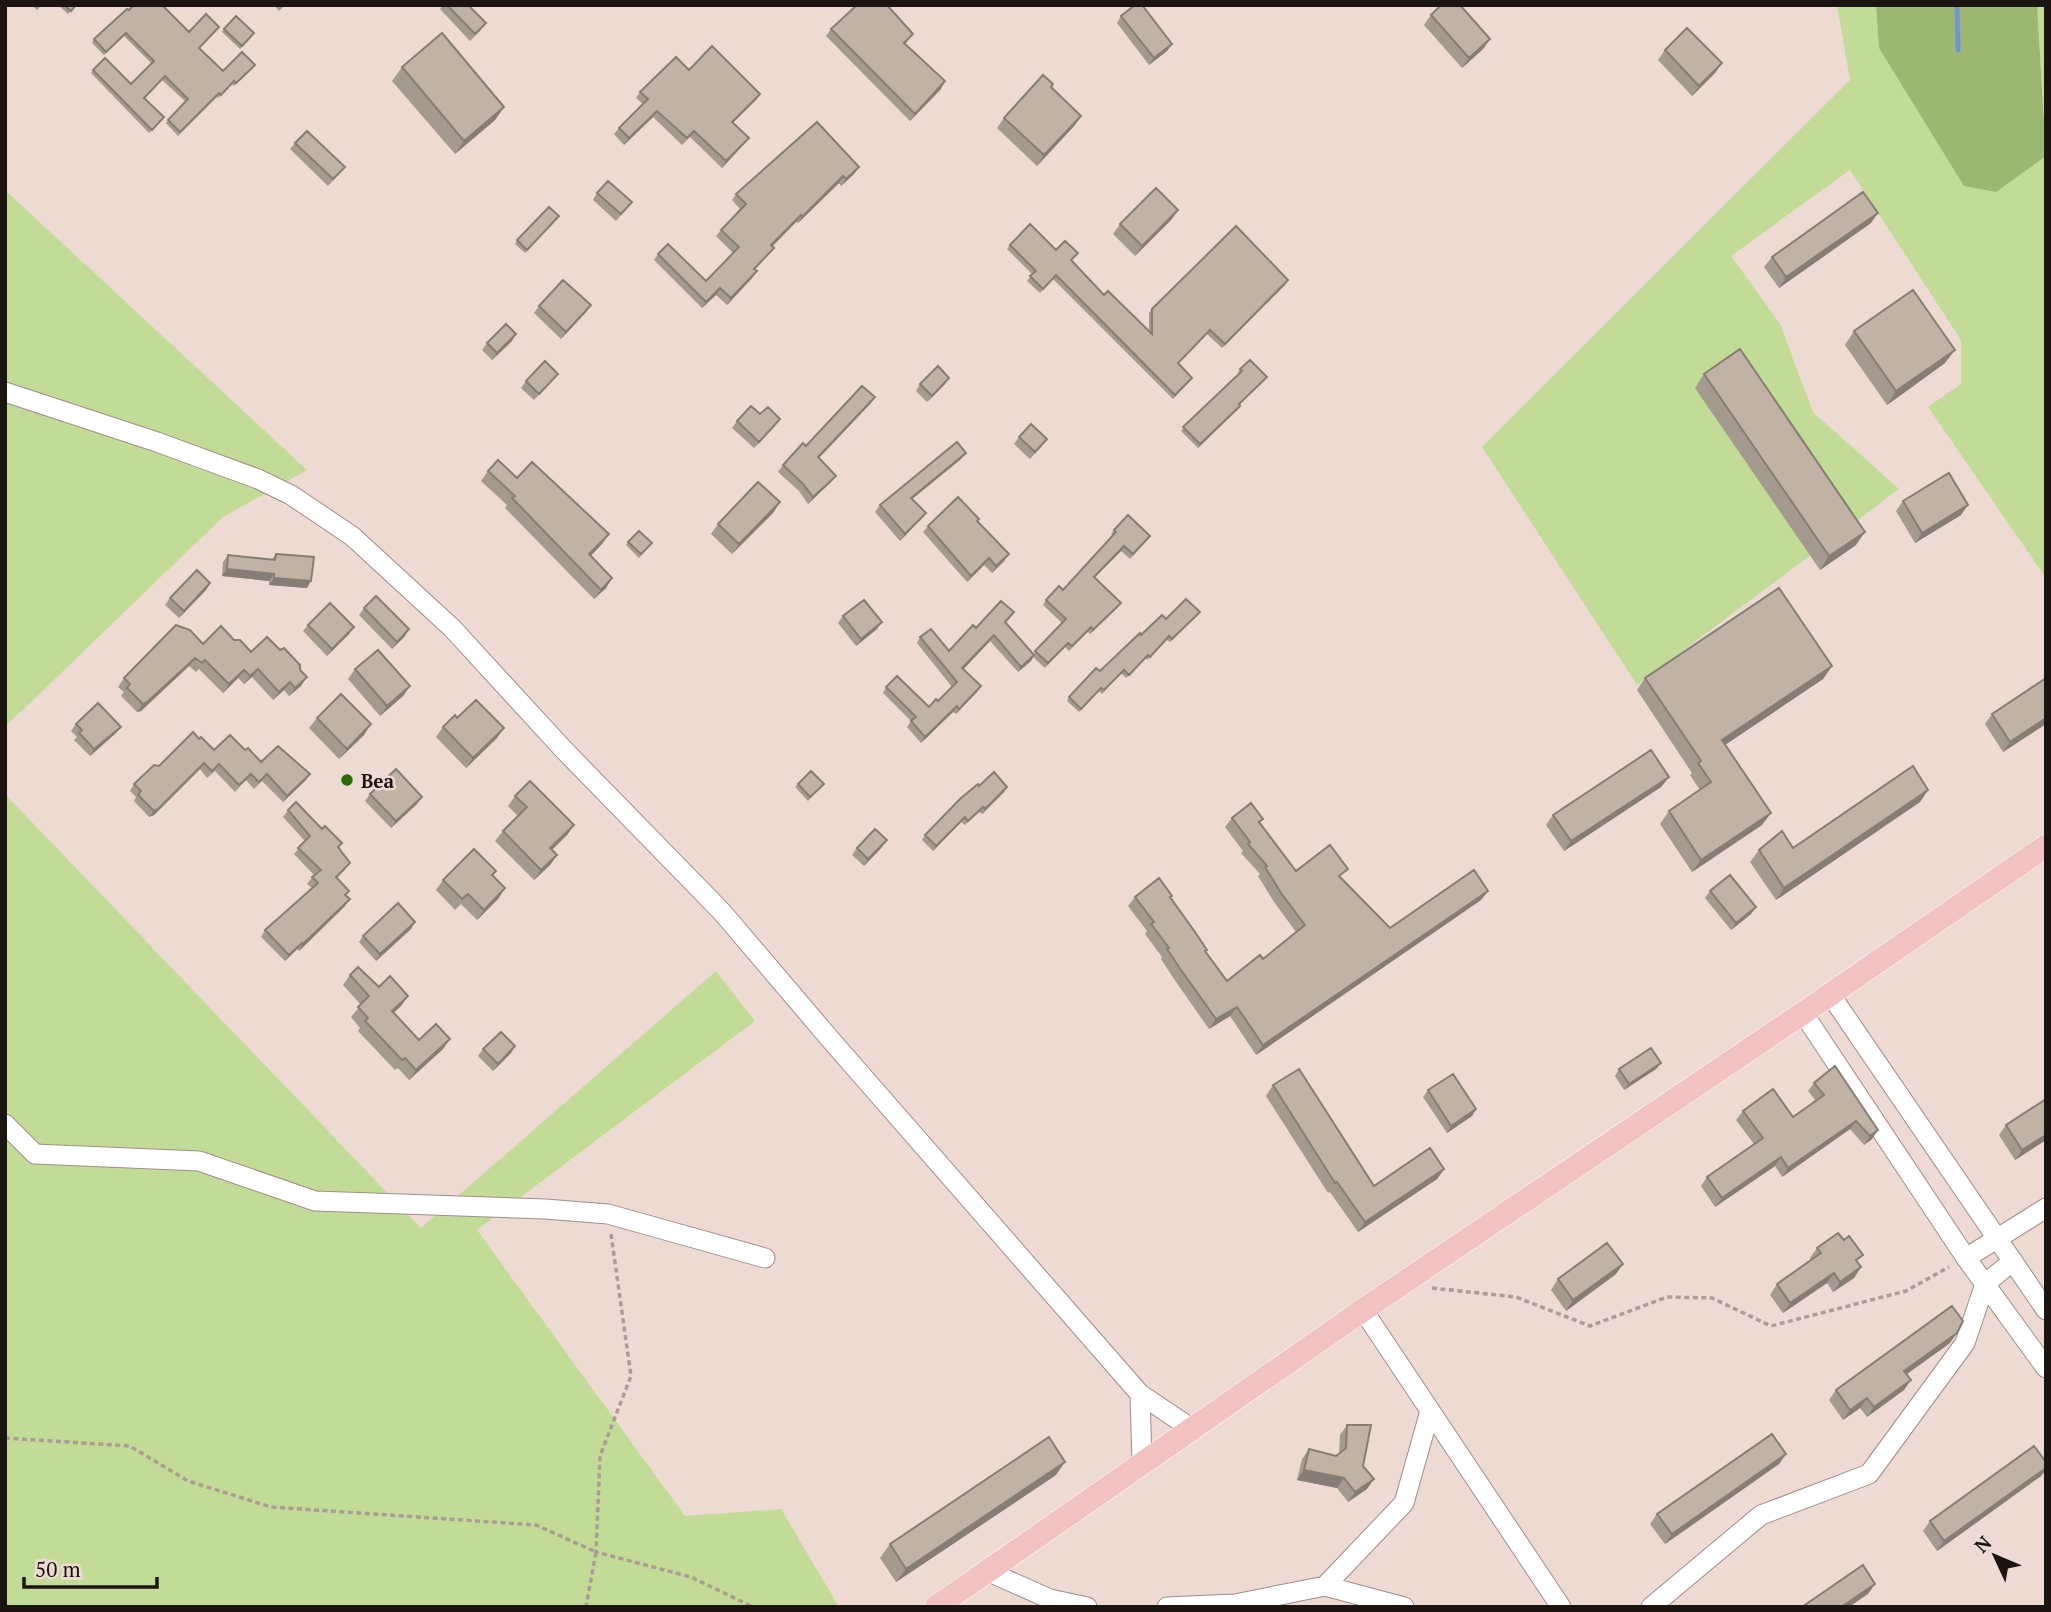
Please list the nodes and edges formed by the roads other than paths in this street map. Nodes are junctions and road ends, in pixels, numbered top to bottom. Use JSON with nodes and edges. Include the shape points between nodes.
{"nodes":[{"id":1,"x":5,"y":392,"type":"edge"},
{"id":2,"x":2046,"y":846,"type":"edge"},
{"id":3,"x":1830,"y":994,"type":"junction"},
{"id":4,"x":1803,"y":1013,"type":"junction"},
{"id":5,"x":1897,"y":1093,"type":"junction"},
{"id":6,"x":1869,"y":1113,"type":"junction"},
{"id":7,"x":5,"y":1124,"type":"edge"},
{"id":8,"x":2046,"y":1208,"type":"edge"},
{"id":9,"x":1999,"y":1239,"type":"junction"},
{"id":10,"x":765,"y":1258,"type":"dead end"},
{"id":11,"x":1966,"y":1258,"type":"junction"},
{"id":12,"x":2013,"y":1261,"type":"junction"},
{"id":13,"x":1985,"y":1284,"type":"junction"},
{"id":14,"x":1363,"y":1310,"type":"junction"},
{"id":15,"x":2046,"y":1310,"type":"edge"},
{"id":16,"x":2046,"y":1368,"type":"edge"},
{"id":17,"x":1139,"y":1394,"type":"junction"},
{"id":18,"x":1430,"y":1411,"type":"junction"},
{"id":19,"x":1192,"y":1429,"type":"junction"},
{"id":20,"x":1142,"y":1463,"type":"junction"},
{"id":21,"x":987,"y":1571,"type":"junction"},
{"id":22,"x":1325,"y":1586,"type":"junction"},
{"id":23,"x":936,"y":1607,"type":"edge"},
{"id":24,"x":1087,"y":1607,"type":"edge"},
{"id":25,"x":1167,"y":1607,"type":"edge"},
{"id":26,"x":1404,"y":1607,"type":"edge"},
{"id":27,"x":1561,"y":1607,"type":"edge"},
{"id":28,"x":1651,"y":1607,"type":"edge"}],
"edges":[{"from":1,"to":17,"type":"street","via":[[258,479],[352,536],[452,628],[722,912]]},
{"from":2,"to":3,"type":"main road"},
{"from":3,"to":4,"type":"main road"},
{"from":3,"to":5,"type":"street"},
{"from":4,"to":6,"type":"street"},
{"from":4,"to":14,"type":"main road"},
{"from":5,"to":6,"type":"street"},
{"from":5,"to":9,"type":"street"},
{"from":6,"to":11,"type":"street"},
{"from":7,"to":10,"type":"street","via":[[36,1154],[199,1161],[315,1200],[608,1214]]},
{"from":8,"to":9,"type":"street"},
{"from":9,"to":11,"type":"street"},
{"from":9,"to":12,"type":"street"},
{"from":11,"to":13,"type":"street"},
{"from":12,"to":13,"type":"street"},
{"from":12,"to":15,"type":"street"},
{"from":13,"to":16,"type":"street"},
{"from":13,"to":28,"type":"street","via":[[1965,1343],[1869,1474],[1761,1515]]},
{"from":14,"to":18,"type":"street"},
{"from":14,"to":19,"type":"main road"},
{"from":17,"to":19,"type":"street"},
{"from":17,"to":20,"type":"street"},
{"from":18,"to":22,"type":"street","via":[[1404,1503]]},
{"from":18,"to":27,"type":"street"},
{"from":19,"to":20,"type":"main road"},
{"from":20,"to":21,"type":"main road"},
{"from":21,"to":23,"type":"main road"},
{"from":21,"to":24,"type":"street","via":[[1050,1598]]},
{"from":22,"to":25,"type":"street","via":[[1235,1604]]},
{"from":22,"to":26,"type":"street"}]}
